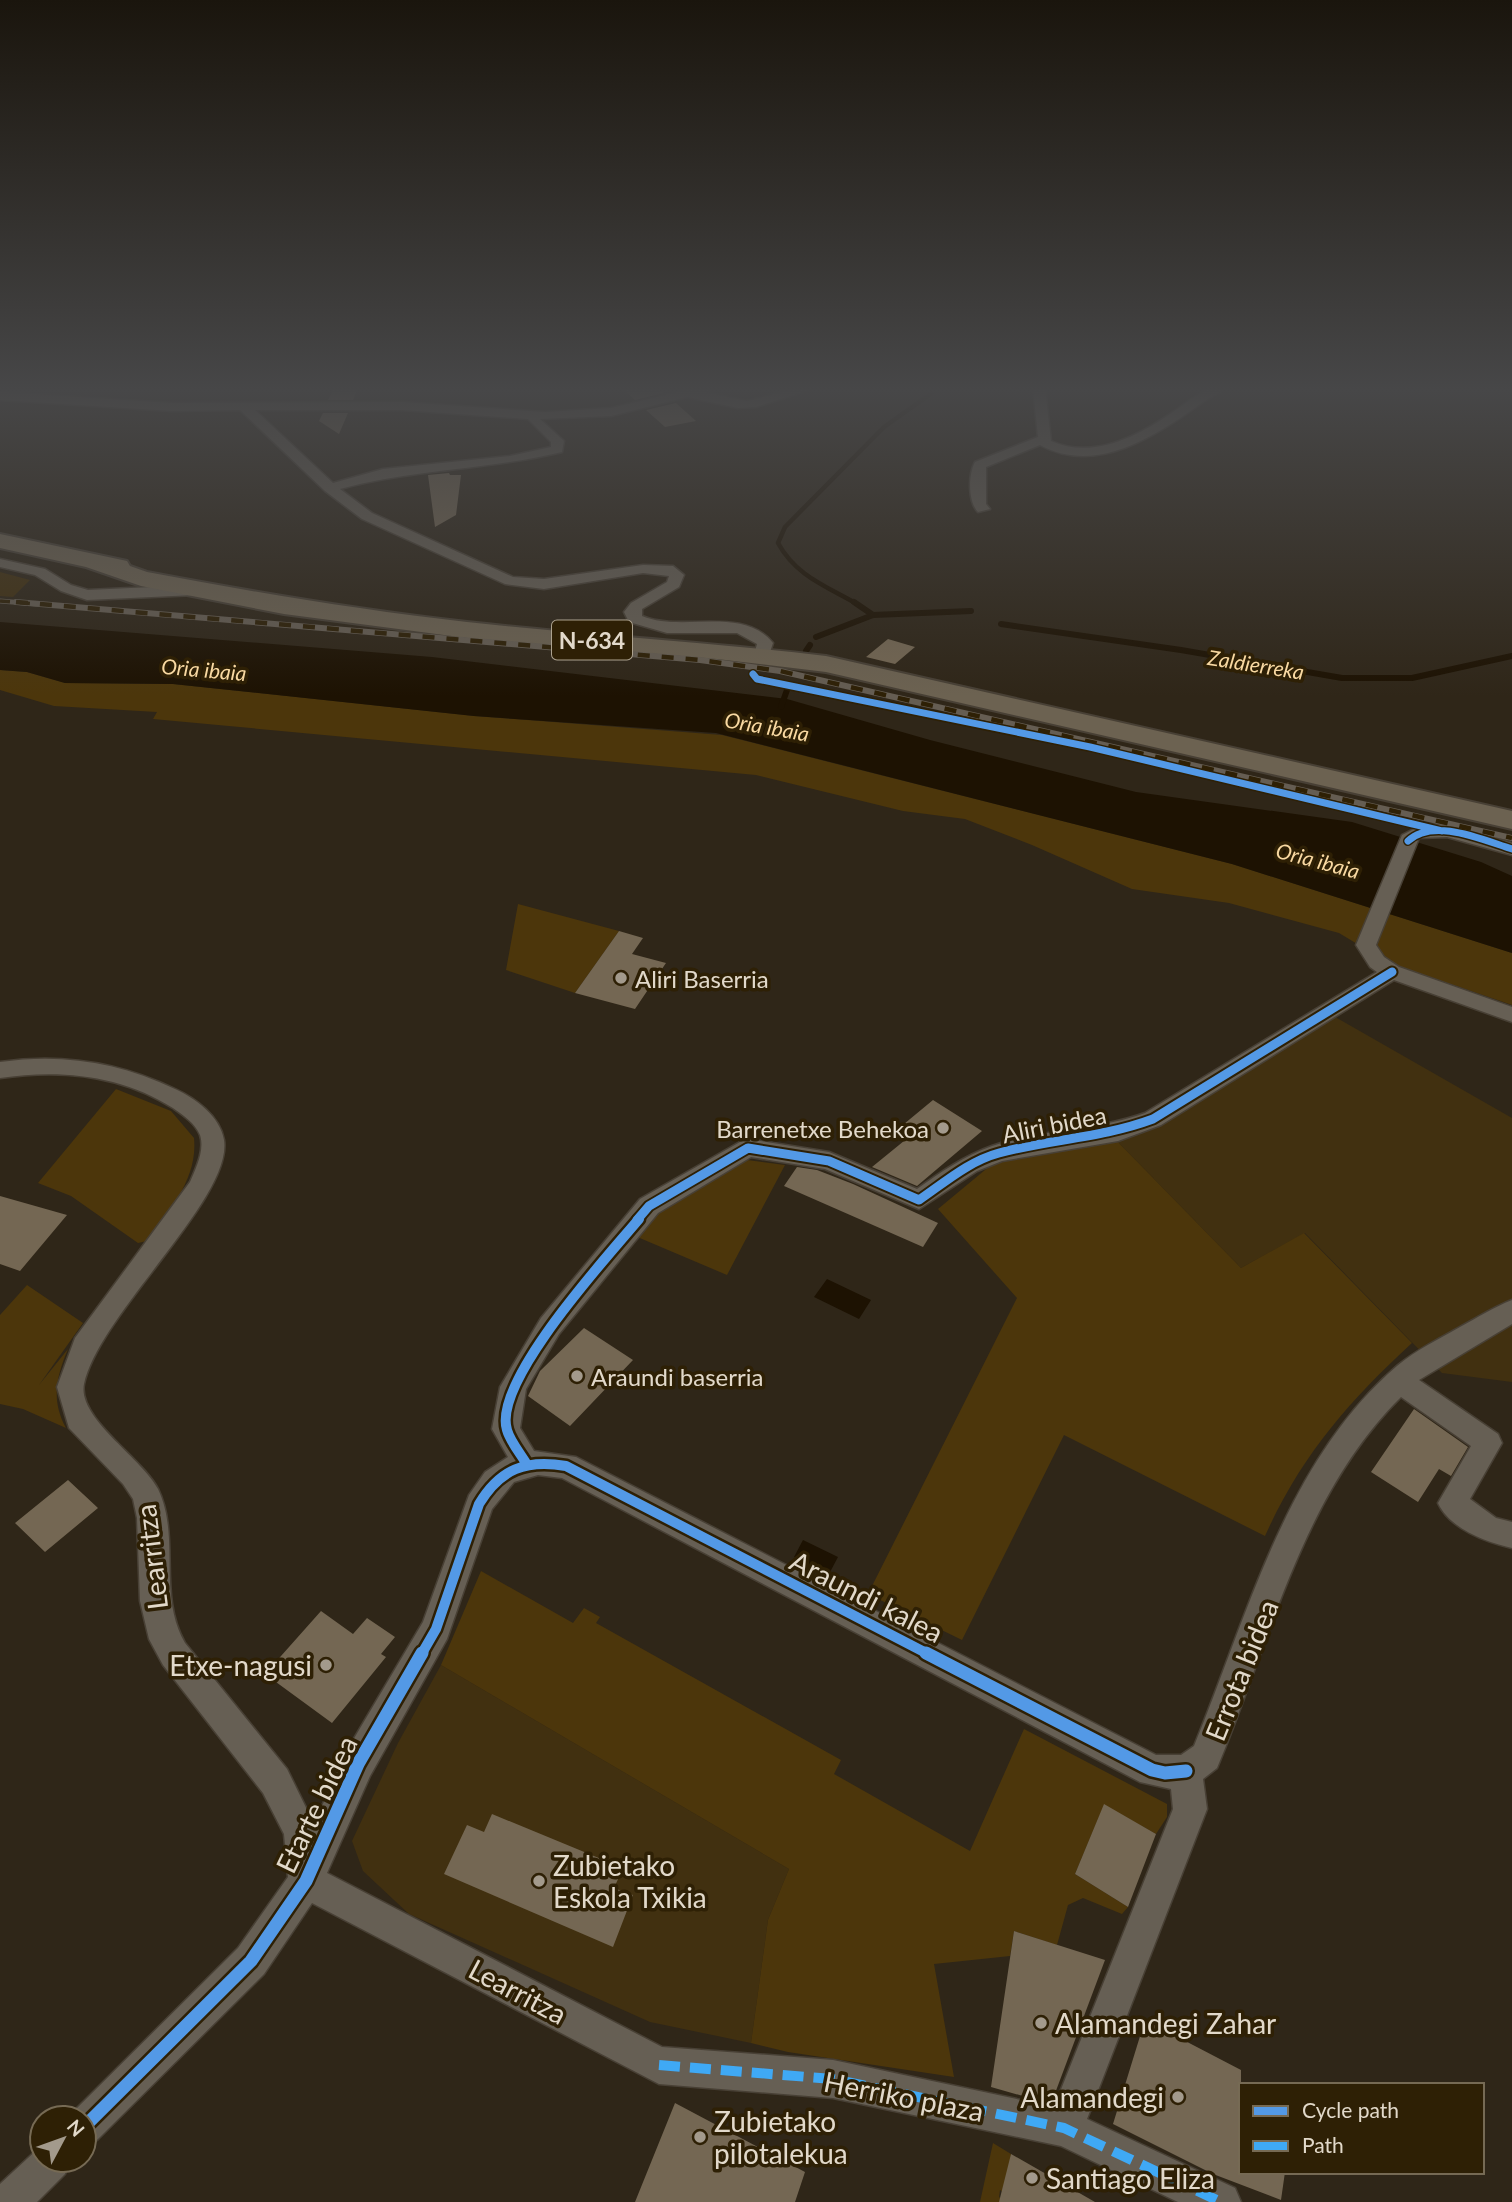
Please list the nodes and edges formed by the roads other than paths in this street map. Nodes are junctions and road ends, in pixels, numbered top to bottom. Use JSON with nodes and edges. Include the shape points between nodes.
{"nodes":[{"id":1,"x":334,"y":491,"type":"edge"},
{"id":2,"x":977,"y":491,"type":"edge"},
{"id":3,"x":983,"y":509,"type":"dead end"},
{"id":4,"x":0,"y":541,"type":"edge"},
{"id":5,"x":0,"y":563,"type":"edge"},
{"id":6,"x":120,"y":582,"type":"junction"},
{"id":7,"x":200,"y":587,"type":"junction"},
{"id":8,"x":762,"y":655,"type":"junction"},
{"id":9,"x":1512,"y":820,"type":"edge"},
{"id":10,"x":1512,"y":849,"type":"edge"},
{"id":11,"x":1367,"y":940,"type":"joint"},
{"id":12,"x":1392,"y":972,"type":"junction"},
{"id":13,"x":1512,"y":1015,"type":"edge"},
{"id":14,"x":0,"y":1070,"type":"edge"},
{"id":15,"x":1512,"y":1311,"type":"edge"},
{"id":16,"x":1399,"y":1381,"type":"junction"},
{"id":17,"x":526,"y":1463,"type":"junction"},
{"id":18,"x":1512,"y":1535,"type":"edge"},
{"id":19,"x":1186,"y":1771,"type":"junction"},
{"id":20,"x":306,"y":1881,"type":"junction"},
{"id":21,"x":659,"y":2065,"type":"joint"},
{"id":22,"x":98,"y":2113,"type":"edge"},
{"id":23,"x":1064,"y":2127,"type":"junction"},
{"id":24,"x":37,"y":2174,"type":"edge"},
{"id":25,"x":10,"y":2202,"type":"edge"},
{"id":26,"x":1221,"y":2202,"type":"edge"}],
"edges":[{"from":1,"to":8,"type":"street","via":[[393,530],[516,583],[544,584],[657,568],[673,571],[677,575],[674,583],[636,606],[632,612],[635,619],[676,630],[721,627],[747,631],[765,643]]},
{"from":2,"to":3,"type":"street"},
{"from":4,"to":6,"type":"highway","number":"N-634","via":[[94,562]]},
{"from":5,"to":6,"type":"street","via":[[40,572],[78,593]]},
{"from":6,"to":7,"type":"highway","number":"N-634"},
{"from":6,"to":7,"type":"street"},
{"from":7,"to":8,"type":"highway","number":"N-634","via":[[271,604],[491,632]]},
{"from":8,"to":9,"type":"highway","number":"N-634","via":[[866,672]]},
{"from":10,"to":11,"type":"street","via":[[1432,830],[1416,832],[1408,841]]},
{"from":11,"to":12,"type":"street","via":[[1371,956]]},
{"from":12,"to":13,"type":"street"},
{"from":12,"to":17,"type":"street","name":"Aliri bidea","via":[[1153,1119],[1118,1132],[998,1153],[969,1165],[919,1200],[829,1161],[748,1148],[649,1206],[550,1326],[513,1387],[506,1429]]},
{"from":14,"to":20,"type":"street","name":"Learritza","via":[[33,1065],[78,1067],[120,1077],[185,1102],[204,1118],[212,1137],[212,1159],[200,1186],[84,1346],[70,1387],[79,1420],[133,1475],[146,1495],[160,1629],[174,1654],[275,1781],[301,1832]]},
{"from":15,"to":16,"type":"street","name":"Errota bidea"},
{"from":16,"to":18,"type":"street","via":[[1488,1443],[1452,1503],[1489,1529]]},
{"from":16,"to":19,"type":"street","name":"Errota bidea","via":[[1332,1462],[1310,1501],[1206,1757]]},
{"from":17,"to":19,"type":"street","name":"Araundi kalea","via":[[566,1466],[1152,1770]]},
{"from":17,"to":20,"type":"street","name":"Etarte bidea","via":[[489,1485],[479,1504],[436,1629],[358,1765]]},
{"from":19,"to":23,"type":"street","via":[[1190,1809]]},
{"from":20,"to":21,"type":"street","name":"Learritza"},
{"from":20,"to":22,"type":"street","name":"Etarte bidea","via":[[251,1961]]},
{"from":21,"to":23,"type":"street","name":"Herriko plaza","via":[[833,2079]]},
{"from":23,"to":26,"type":"street","name":"Herriko plaza"},
{"from":24,"to":25,"type":"street"}]}
